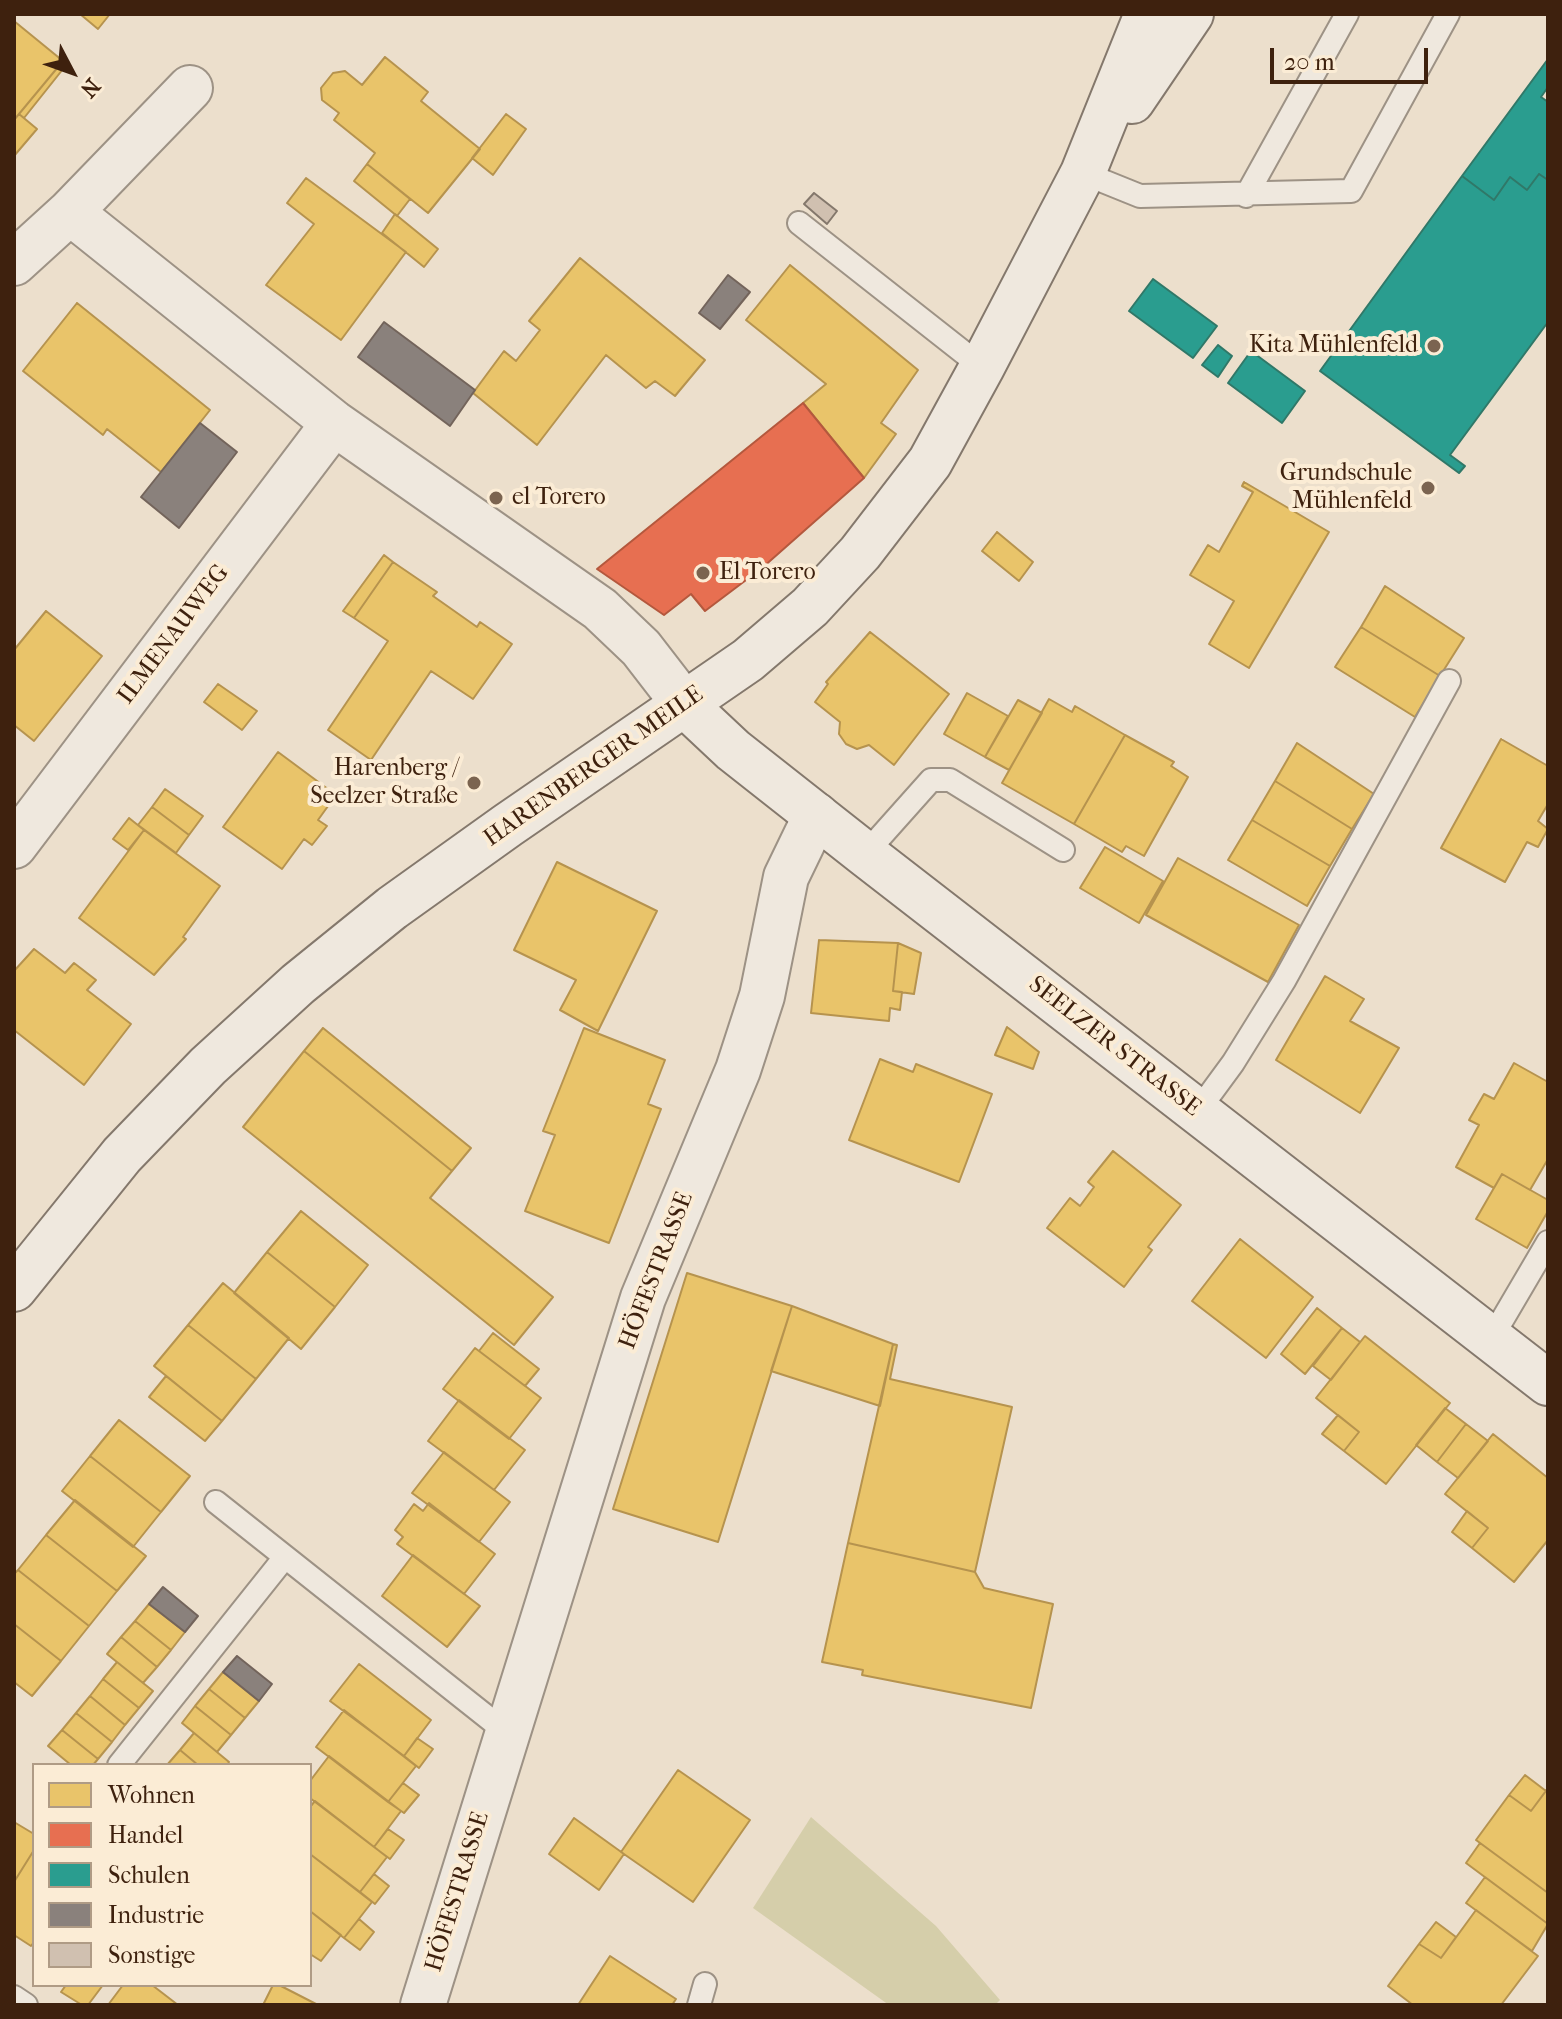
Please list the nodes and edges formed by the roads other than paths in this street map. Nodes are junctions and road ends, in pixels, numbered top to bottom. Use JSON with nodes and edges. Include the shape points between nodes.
{"nodes":[{"id":1,"x":1147,"y":14,"type":"edge"},
{"id":2,"x":1191,"y":14,"type":"edge"},
{"id":3,"x":1347,"y":14,"type":"edge"},
{"id":4,"x":1448,"y":14,"type":"edge"},
{"id":5,"x":190,"y":88,"type":"dead end"},
{"id":6,"x":1083,"y":173,"type":"junction"},
{"id":7,"x":1246,"y":196,"type":"junction"},
{"id":8,"x":70,"y":212,"type":"junction"},
{"id":9,"x":799,"y":223,"type":"dead end"},
{"id":10,"x":14,"y":263,"type":"edge"},
{"id":11,"x":982,"y":367,"type":"junction"},
{"id":12,"x":334,"y":423,"type":"junction"},
{"id":13,"x":1449,"y":681,"type":"dead end"},
{"id":14,"x":685,"y":705,"type":"junction"},
{"id":15,"x":816,"y":815,"type":"junction"},
{"id":16,"x":14,"y":846,"type":"edge"},
{"id":17,"x":1063,"y":850,"type":"dead end"},
{"id":18,"x":865,"y":854,"type":"junction"},
{"id":19,"x":1197,"y":1112,"type":"junction"},
{"id":20,"x":1548,"y":1242,"type":"edge"},
{"id":21,"x":14,"y":1289,"type":"edge"},
{"id":22,"x":1491,"y":1339,"type":"junction"},
{"id":23,"x":1548,"y":1383,"type":"edge"},
{"id":24,"x":216,"y":1502,"type":"dead end"},
{"id":25,"x":285,"y":1557,"type":"junction"},
{"id":26,"x":506,"y":1732,"type":"junction"},
{"id":27,"x":121,"y":1763,"type":"edge"},
{"id":28,"x":14,"y":1997,"type":"edge"},
{"id":29,"x":26,"y":2005,"type":"edge"},
{"id":30,"x":423,"y":2005,"type":"edge"}],
"edges":[{"from":1,"to":6,"type":"main road","name":"HARENBERGER MEILE"},
{"from":2,"to":6,"type":"main road","name":"HARENBERGER MEILE"},
{"from":3,"to":7,"type":"lane"},
{"from":4,"to":7,"type":"lane","via":[[1351,191]]},
{"from":5,"to":8,"type":"main road"},
{"from":6,"to":7,"type":"lane","via":[[1140,196]]},
{"from":6,"to":11,"type":"main road","name":"HARENBERGER MEILE"},
{"from":8,"to":10,"type":"main road"},
{"from":8,"to":12,"type":"main road"},
{"from":9,"to":11,"type":"lane"},
{"from":11,"to":14,"type":"main road","name":"HARENBERGER MEILE","via":[[930,462],[860,553],[783,632]]},
{"from":12,"to":14,"type":"main road","via":[[600,609],[641,648]]},
{"from":12,"to":16,"type":"main road","name":"ILMENAUWEG"},
{"from":13,"to":19,"type":"lane","via":[[1284,981]]},
{"from":14,"to":15,"type":"main road","name":"SEELZER STRASSE"},
{"from":14,"to":21,"type":"main road","name":"HARENBERGER MEILE","via":[[392,908],[298,984],[122,1155]]},
{"from":15,"to":18,"type":"main road","name":"SEELZER STRASSE"},
{"from":15,"to":26,"type":"main road","name":"HÖFESTRASSE","via":[[786,877],[762,996],[738,1070],[643,1298]]},
{"from":17,"to":18,"type":"lane","via":[[950,780],[931,780]]},
{"from":18,"to":19,"type":"main road","name":"SEELZER STRASSE"},
{"from":19,"to":22,"type":"main road","name":"SEELZER STRASSE"},
{"from":20,"to":22,"type":"lane"},
{"from":22,"to":23,"type":"main road","name":"SEELZER STRASSE"},
{"from":24,"to":25,"type":"lane"},
{"from":25,"to":26,"type":"lane"},
{"from":25,"to":27,"type":"lane"},
{"from":26,"to":30,"type":"main road","name":"HÖFESTRASSE"},
{"from":28,"to":29,"type":"lane"}]}
